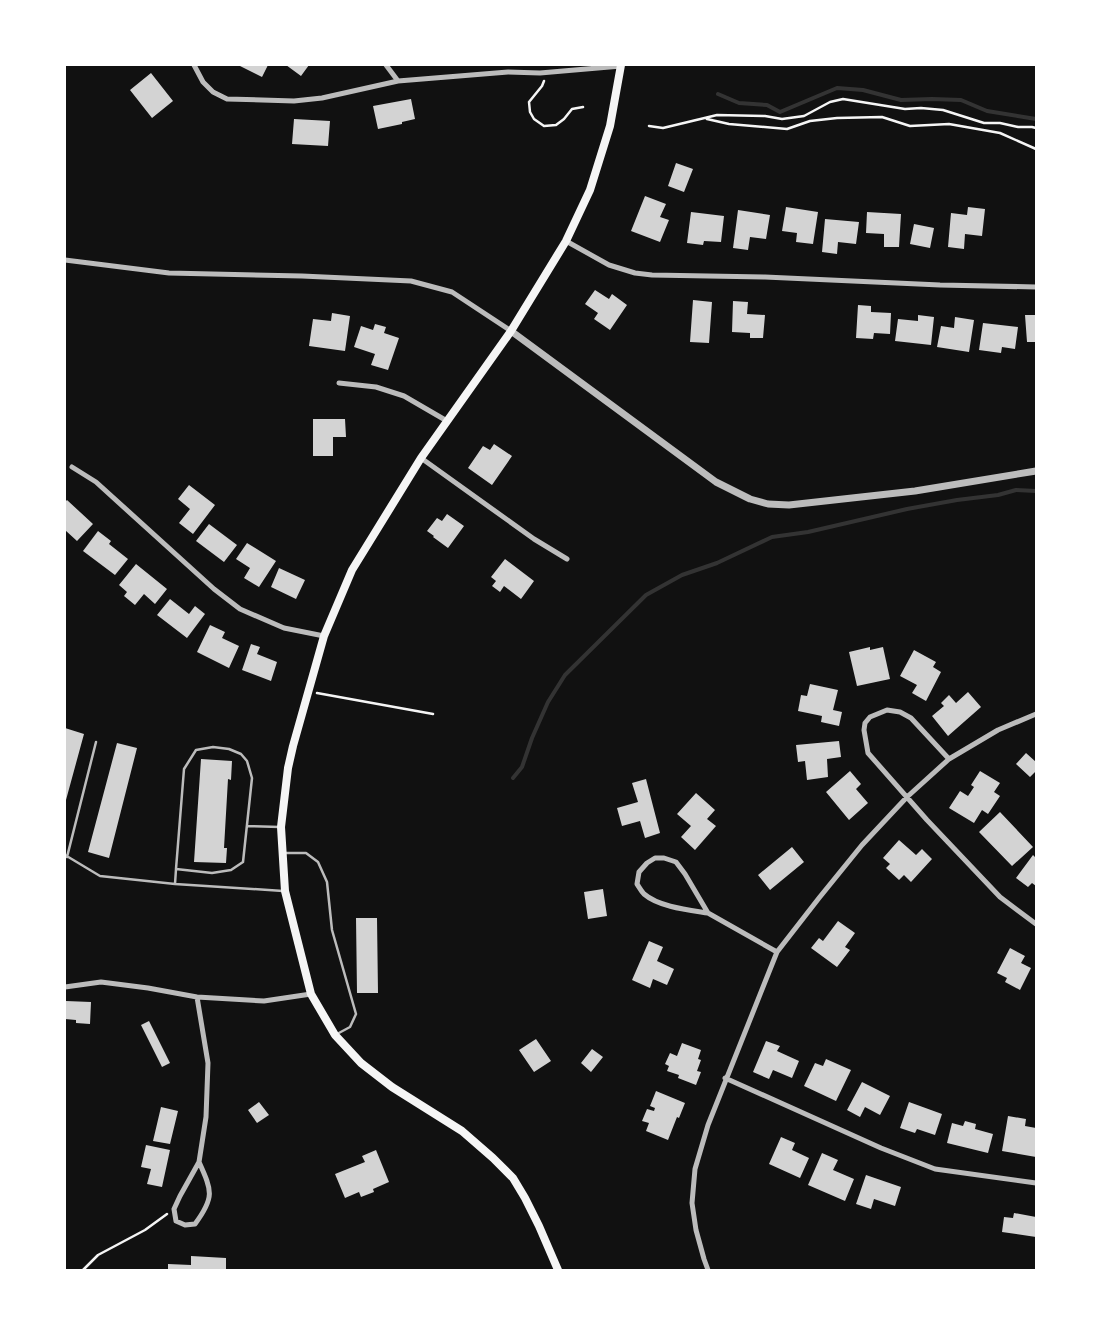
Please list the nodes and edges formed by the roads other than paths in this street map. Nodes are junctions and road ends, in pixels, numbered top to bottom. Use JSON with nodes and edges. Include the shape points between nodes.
{"nodes":[{"id":1,"x":194,"y":65,"type":"edge"},
{"id":2,"x":386,"y":65,"type":"edge"},
{"id":3,"x":621,"y":66,"type":"edge"},
{"id":4,"x":398,"y":81,"type":"junction"},
{"id":5,"x":566,"y":241,"type":"junction"},
{"id":6,"x":65,"y":260,"type":"edge"},
{"id":7,"x":1036,"y":287,"type":"edge"},
{"id":8,"x":510,"y":331,"type":"junction"},
{"id":9,"x":339,"y":383,"type":"dead end"},
{"id":10,"x":447,"y":421,"type":"junction"},
{"id":11,"x":421,"y":458,"type":"junction"},
{"id":12,"x":72,"y":468,"type":"dead end"},
{"id":13,"x":1036,"y":471,"type":"edge"},
{"id":14,"x":567,"y":559,"type":"dead end"},
{"id":15,"x":324,"y":636,"type":"junction"},
{"id":16,"x":1036,"y":714,"type":"edge"},
{"id":17,"x":96,"y":742,"type":"dead end"},
{"id":18,"x":949,"y":759,"type":"junction"},
{"id":19,"x":907,"y":796,"type":"junction"},
{"id":20,"x":247,"y":826,"type":"junction"},
{"id":21,"x":281,"y":827,"type":"junction"},
{"id":22,"x":282,"y":853,"type":"junction"},
{"id":23,"x":66,"y":856,"type":"edge"},
{"id":24,"x":176,"y":870,"type":"junction"},
{"id":25,"x":175,"y":884,"type":"junction"},
{"id":26,"x":285,"y":891,"type":"junction"},
{"id":27,"x":708,"y":913,"type":"junction"},
{"id":28,"x":1036,"y":924,"type":"edge"},
{"id":29,"x":777,"y":952,"type":"junction"},
{"id":30,"x":65,"y":987,"type":"edge"},
{"id":31,"x":311,"y":994,"type":"junction"},
{"id":32,"x":197,"y":997,"type":"junction"},
{"id":33,"x":335,"y":1035,"type":"junction"},
{"id":34,"x":725,"y":1078,"type":"junction"},
{"id":35,"x":199,"y":1162,"type":"junction"},
{"id":36,"x":1036,"y":1183,"type":"edge"},
{"id":37,"x":558,"y":1270,"type":"edge"},
{"id":38,"x":708,"y":1270,"type":"edge"}],
"edges":[{"from":1,"to":4,"type":"street","via":[[213,92],[228,99],[322,98]]},
{"from":2,"to":4,"type":"street"},
{"from":3,"to":4,"type":"street"},
{"from":3,"to":5,"type":"main road","via":[[610,126],[590,190]]},
{"from":5,"to":7,"type":"street","via":[[609,265],[652,275]]},
{"from":5,"to":8,"type":"main road"},
{"from":6,"to":8,"type":"street","via":[[169,273],[410,281],[452,292]]},
{"from":8,"to":10,"type":"main road"},
{"from":8,"to":13,"type":"street","via":[[716,482],[768,504],[789,506],[887,494]]},
{"from":9,"to":10,"type":"street","via":[[376,387],[404,396]]},
{"from":10,"to":11,"type":"main road"},
{"from":11,"to":14,"type":"street"},
{"from":11,"to":15,"type":"main road","via":[[352,570]]},
{"from":12,"to":15,"type":"street","via":[[96,482],[240,610],[284,628]]},
{"from":15,"to":21,"type":"main road","via":[[288,768]]},
{"from":16,"to":18,"type":"street","via":[[998,730]]},
{"from":17,"to":23,"type":"lane"},
{"from":18,"to":19,"type":"street"},
{"from":18,"to":19,"type":"street","via":[[912,718],[887,710],[870,717],[864,730],[868,752]]},
{"from":19,"to":28,"type":"street","via":[[1000,897]]},
{"from":19,"to":29,"type":"street","via":[[862,845]]},
{"from":20,"to":21,"type":"lane"},
{"from":20,"to":24,"type":"lane","via":[[243,862],[231,870],[212,873]]},
{"from":20,"to":24,"type":"lane","via":[[252,778],[247,761],[229,749],[196,750],[184,769]]},
{"from":21,"to":22,"type":"main road"},
{"from":22,"to":26,"type":"main road"},
{"from":22,"to":33,"type":"lane","via":[[306,853],[318,862],[327,882],[332,930],[356,1014],[350,1027]]},
{"from":23,"to":25,"type":"lane","via":[[100,876]]},
{"from":24,"to":25,"type":"lane"},
{"from":25,"to":26,"type":"lane"},
{"from":26,"to":31,"type":"main road"},
{"from":27,"to":27,"type":"street","via":[[676,862],[655,858],[639,872],[637,884],[651,898],[676,908]]},
{"from":27,"to":29,"type":"street"},
{"from":29,"to":34,"type":"street"},
{"from":30,"to":32,"type":"street","via":[[102,982]]},
{"from":31,"to":32,"type":"street","via":[[264,1001]]},
{"from":31,"to":33,"type":"main road"},
{"from":32,"to":35,"type":"street","via":[[208,1063],[206,1118]]},
{"from":33,"to":37,"type":"main road","via":[[361,1063],[392,1087],[462,1131],[513,1178]]},
{"from":34,"to":36,"type":"street","via":[[935,1169]]},
{"from":34,"to":38,"type":"street","via":[[695,1169],[692,1203]]},
{"from":35,"to":35,"type":"street","via":[[174,1209],[176,1221],[185,1225],[195,1224],[205,1211],[210,1196]]}]}
